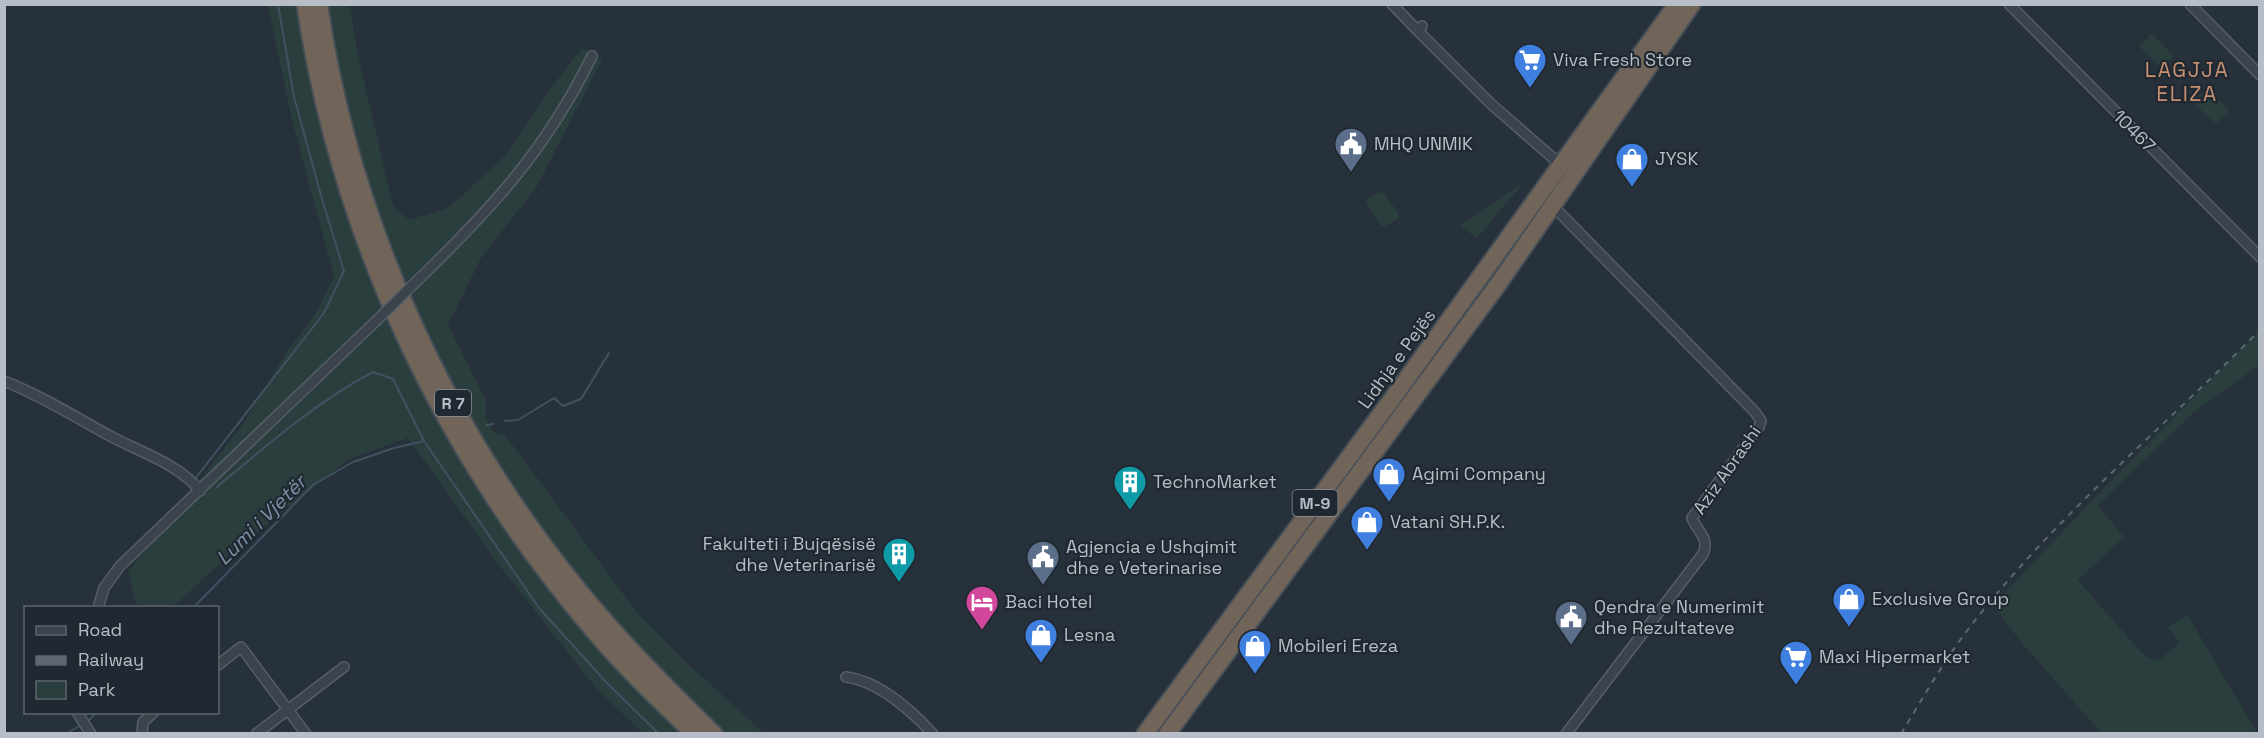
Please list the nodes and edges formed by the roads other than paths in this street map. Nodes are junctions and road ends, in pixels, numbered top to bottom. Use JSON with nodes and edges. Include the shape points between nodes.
{"nodes":[{"id":1,"x":305,"y":4,"type":"edge"},
{"id":2,"x":319,"y":4,"type":"edge"},
{"id":3,"x":1392,"y":4,"type":"edge"},
{"id":4,"x":1677,"y":4,"type":"edge"},
{"id":5,"x":1692,"y":4,"type":"edge"},
{"id":6,"x":2008,"y":4,"type":"edge"},
{"id":7,"x":2190,"y":4,"type":"edge"},
{"id":8,"x":592,"y":56,"type":"dead end"},
{"id":9,"x":2259,"y":75,"type":"edge"},
{"id":10,"x":1561,"y":165,"type":"junction"},
{"id":11,"x":1552,"y":205,"type":"junction"},
{"id":12,"x":2259,"y":257,"type":"edge"},
{"id":13,"x":4,"y":381,"type":"edge"},
{"id":14,"x":200,"y":491,"type":"junction"},
{"id":15,"x":99,"y":606,"type":"edge"},
{"id":16,"x":219,"y":664,"type":"edge"},
{"id":17,"x":344,"y":667,"type":"dead end"},
{"id":18,"x":846,"y":677,"type":"dead end"},
{"id":19,"x":288,"y":710,"type":"junction"},
{"id":20,"x":78,"y":714,"type":"edge"},
{"id":21,"x":152,"y":714,"type":"edge"},
{"id":22,"x":91,"y":734,"type":"edge"},
{"id":23,"x":142,"y":734,"type":"edge"},
{"id":24,"x":256,"y":734,"type":"edge"},
{"id":25,"x":306,"y":734,"type":"edge"},
{"id":26,"x":694,"y":734,"type":"edge"},
{"id":27,"x":714,"y":734,"type":"edge"},
{"id":28,"x":933,"y":734,"type":"edge"},
{"id":29,"x":1145,"y":734,"type":"edge"},
{"id":30,"x":1167,"y":734,"type":"edge"},
{"id":31,"x":1566,"y":734,"type":"edge"}],
"edges":[{"from":1,"to":26,"type":"highway","number":"R 7","via":[[327,121],[345,184],[386,297],[436,404],[490,494],[553,581],[594,632]]},
{"from":2,"to":27,"type":"highway","number":"R 7","via":[[341,116],[380,241],[420,337],[466,426],[515,504],[577,588],[641,661]]},
{"from":3,"to":10,"type":"street","via":[[1420,28],[1498,111]]},
{"from":4,"to":10,"type":"highway","name":"Lidhja e Pejës","number":"M-9"},
{"from":5,"to":11,"type":"highway","name":"Lidhja e Pejës","number":"M-9"},
{"from":6,"to":12,"type":"street","name":"10467"},
{"from":7,"to":9,"type":"street"},
{"from":8,"to":14,"type":"street","bridge":true,"via":[[561,115],[489,210]]},
{"from":10,"to":29,"type":"highway","name":"Lidhja e Pejës","number":"M-9"},
{"from":11,"to":30,"type":"highway","name":"Lidhja e Pejës","number":"M-9"},
{"from":11,"to":31,"type":"street","name":"Aziz Abrashi","via":[[1761,421],[1692,518],[1707,543],[1703,554]]},
{"from":13,"to":14,"type":"street","via":[[35,393],[167,466],[191,480]]},
{"from":14,"to":15,"type":"street","via":[[120,566],[104,588]]},
{"from":16,"to":19,"type":"street","via":[[241,647]]},
{"from":17,"to":19,"type":"street"},
{"from":18,"to":28,"type":"street","via":[[864,682],[897,702]]},
{"from":19,"to":24,"type":"street"},
{"from":19,"to":25,"type":"street"},
{"from":20,"to":22,"type":"street"},
{"from":21,"to":23,"type":"street","via":[[143,722]]}]}
